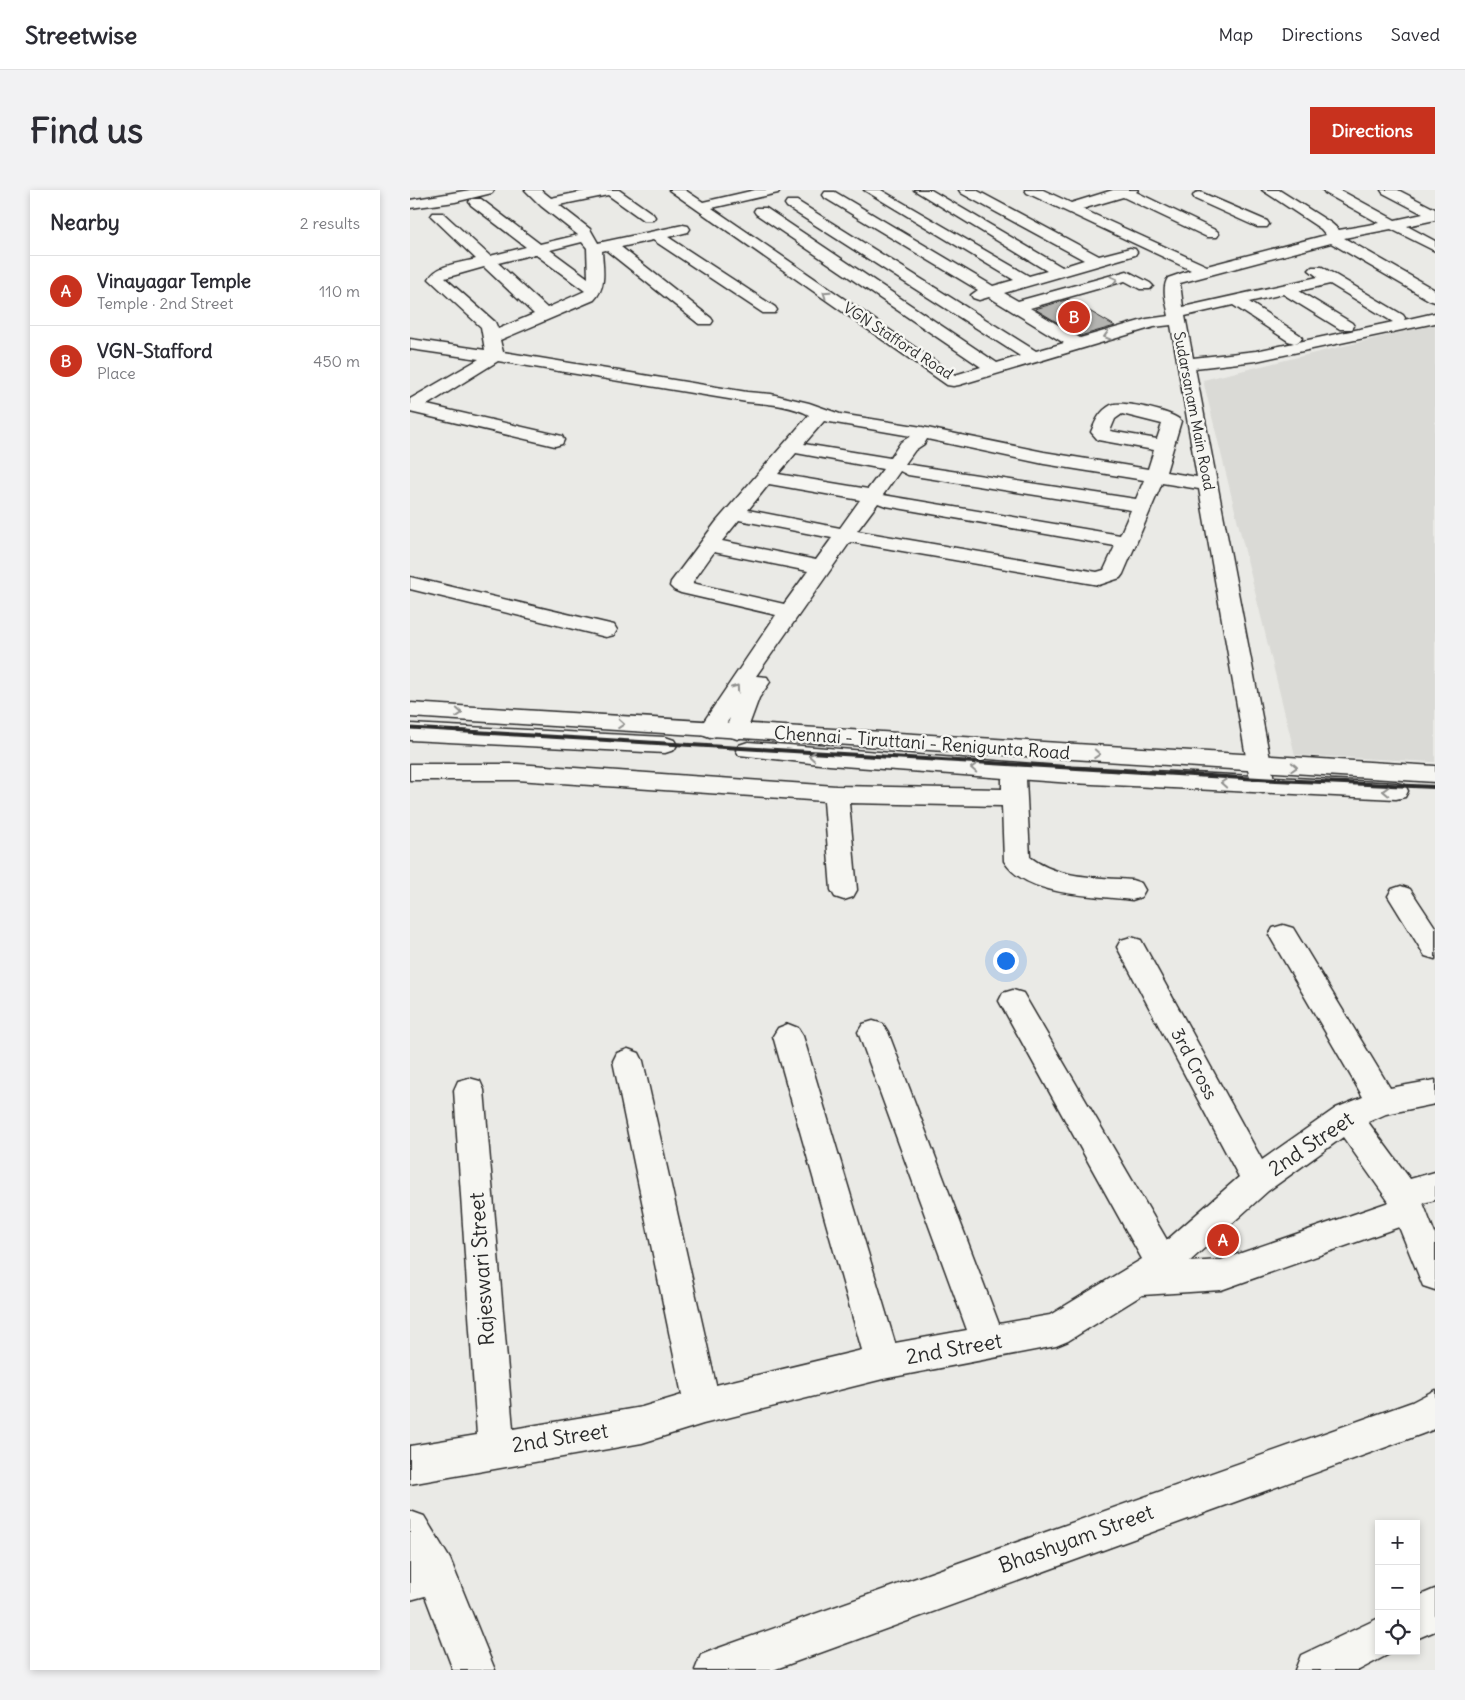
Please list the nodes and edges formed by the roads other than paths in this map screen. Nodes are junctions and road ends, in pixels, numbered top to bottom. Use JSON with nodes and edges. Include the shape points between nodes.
{"nodes":[{"id":1,"x":487,"y":190,"type":"edge"},
{"id":2,"x":532,"y":190,"type":"edge"},
{"id":3,"x":610,"y":190,"type":"edge"},
{"id":4,"x":773,"y":190,"type":"edge"},
{"id":5,"x":852,"y":190,"type":"edge"},
{"id":6,"x":871,"y":190,"type":"edge"},
{"id":7,"x":921,"y":190,"type":"edge"},
{"id":8,"x":966,"y":190,"type":"edge"},
{"id":9,"x":1032,"y":190,"type":"edge"},
{"id":10,"x":1220,"y":190,"type":"edge"},
{"id":11,"x":1269,"y":190,"type":"edge"},
{"id":12,"x":1330,"y":190,"type":"edge"},
{"id":13,"x":1388,"y":190,"type":"edge"},
{"id":14,"x":1125,"y":191,"type":"edge"},
{"id":15,"x":698,"y":192,"type":"dead end"},
{"id":16,"x":679,"y":193,"type":"edge"},
{"id":17,"x":755,"y":194,"type":"junction"},
{"id":18,"x":1200,"y":196,"type":"junction"},
{"id":19,"x":821,"y":197,"type":"junction"},
{"id":20,"x":476,"y":202,"type":"dead end"},
{"id":21,"x":546,"y":203,"type":"junction"},
{"id":22,"x":410,"y":204,"type":"edge"},
{"id":23,"x":792,"y":204,"type":"junction"},
{"id":24,"x":700,"y":207,"type":"junction"},
{"id":25,"x":1069,"y":208,"type":"junction"},
{"id":26,"x":1160,"y":208,"type":"junction"},
{"id":27,"x":768,"y":210,"type":"junction"},
{"id":28,"x":1435,"y":215,"type":"edge"},
{"id":29,"x":438,"y":216,"type":"dead end"},
{"id":30,"x":648,"y":217,"type":"dead end"},
{"id":31,"x":721,"y":221,"type":"junction"},
{"id":32,"x":1262,"y":224,"type":"dead end"},
{"id":33,"x":1393,"y":224,"type":"junction"},
{"id":34,"x":683,"y":229,"type":"dead end"},
{"id":35,"x":1212,"y":234,"type":"dead end"},
{"id":36,"x":655,"y":235,"type":"junction"},
{"id":37,"x":1333,"y":237,"type":"junction"},
{"id":38,"x":596,"y":244,"type":"junction"},
{"id":39,"x":1435,"y":247,"type":"edge"},
{"id":40,"x":538,"y":249,"type":"junction"},
{"id":41,"x":1285,"y":251,"type":"junction"},
{"id":42,"x":1130,"y":252,"type":"dead end"},
{"id":43,"x":488,"y":261,"type":"junction"},
{"id":44,"x":1097,"y":261,"type":"junction"},
{"id":45,"x":1206,"y":271,"type":"junction"},
{"id":46,"x":1060,"y":272,"type":"junction"},
{"id":47,"x":1332,"y":279,"type":"junction"},
{"id":48,"x":1026,"y":281,"type":"junction"},
{"id":49,"x":1172,"y":283,"type":"junction"},
{"id":50,"x":1144,"y":286,"type":"junction"},
{"id":51,"x":1285,"y":289,"type":"junction"},
{"id":52,"x":594,"y":290,"type":"junction"},
{"id":53,"x":990,"y":292,"type":"junction"},
{"id":54,"x":1435,"y":297,"type":"edge"},
{"id":55,"x":1235,"y":300,"type":"junction"},
{"id":56,"x":949,"y":303,"type":"junction"},
{"id":57,"x":1016,"y":307,"type":"junction"},
{"id":58,"x":769,"y":310,"type":"dead end"},
{"id":59,"x":544,"y":314,"type":"junction"},
{"id":60,"x":913,"y":314,"type":"junction"},
{"id":61,"x":1176,"y":317,"type":"junction"},
{"id":62,"x":1397,"y":318,"type":"dead end"},
{"id":63,"x":1435,"y":318,"type":"edge"},
{"id":64,"x":705,"y":321,"type":"dead end"},
{"id":65,"x":1154,"y":322,"type":"junction"},
{"id":66,"x":872,"y":325,"type":"junction"},
{"id":67,"x":1346,"y":326,"type":"dead end"},
{"id":68,"x":492,"y":337,"type":"junction"},
{"id":69,"x":1294,"y":338,"type":"dead end"},
{"id":70,"x":410,"y":344,"type":"edge"},
{"id":71,"x":1078,"y":344,"type":"junction"},
{"id":72,"x":495,"y":356,"type":"junction"},
{"id":73,"x":1034,"y":357,"type":"junction"},
{"id":74,"x":1186,"y":364,"type":"junction"},
{"id":75,"x":994,"y":368,"type":"junction"},
{"id":76,"x":411,"y":406,"type":"edge"},
{"id":77,"x":820,"y":414,"type":"junction"},
{"id":78,"x":920,"y":436,"type":"junction"},
{"id":79,"x":555,"y":440,"type":"dead end"},
{"id":80,"x":1164,"y":446,"type":"dead end"},
{"id":81,"x":792,"y":447,"type":"junction"},
{"id":82,"x":1044,"y":458,"type":"junction"},
{"id":83,"x":901,"y":467,"type":"junction"},
{"id":84,"x":1155,"y":477,"type":"junction"},
{"id":85,"x":765,"y":478,"type":"junction"},
{"id":86,"x":1208,"y":485,"type":"junction"},
{"id":87,"x":1027,"y":488,"type":"junction"},
{"id":88,"x":879,"y":498,"type":"junction"},
{"id":89,"x":1142,"y":506,"type":"junction"},
{"id":90,"x":735,"y":513,"type":"junction"},
{"id":91,"x":852,"y":536,"type":"junction"},
{"id":92,"x":997,"y":541,"type":"junction"},
{"id":93,"x":1127,"y":542,"type":"junction"},
{"id":94,"x":709,"y":545,"type":"junction"},
{"id":95,"x":821,"y":567,"type":"junction"},
{"id":96,"x":410,"y":583,"type":"edge"},
{"id":97,"x":787,"y":624,"type":"junction"},
{"id":98,"x":606,"y":630,"type":"dead end"},
{"id":99,"x":410,"y":710,"type":"edge"},
{"id":100,"x":710,"y":730,"type":"junction"},
{"id":101,"x":736,"y":731,"type":"junction"},
{"id":102,"x":410,"y":732,"type":"edge"},
{"id":103,"x":1014,"y":770,"type":"junction"},
{"id":104,"x":410,"y":772,"type":"edge"},
{"id":105,"x":1435,"y":774,"type":"edge"},
{"id":106,"x":1261,"y":775,"type":"junction"},
{"id":107,"x":1435,"y":792,"type":"edge"},
{"id":108,"x":836,"y":794,"type":"junction"},
{"id":109,"x":1016,"y":798,"type":"junction"},
{"id":110,"x":844,"y":890,"type":"dead end"},
{"id":111,"x":1132,"y":890,"type":"dead end"},
{"id":112,"x":1402,"y":896,"type":"dead end"},
{"id":113,"x":1283,"y":935,"type":"dead end"},
{"id":114,"x":1131,"y":947,"type":"dead end"},
{"id":115,"x":1435,"y":949,"type":"edge"},
{"id":116,"x":1013,"y":1000,"type":"dead end"},
{"id":117,"x":873,"y":1032,"type":"dead end"},
{"id":118,"x":788,"y":1036,"type":"dead end"},
{"id":119,"x":628,"y":1062,"type":"dead end"},
{"id":120,"x":468,"y":1090,"type":"dead end"},
{"id":121,"x":1435,"y":1092,"type":"edge"},
{"id":122,"x":1382,"y":1102,"type":"junction"},
{"id":123,"x":1347,"y":1117,"type":"junction"},
{"id":124,"x":1257,"y":1181,"type":"junction"},
{"id":125,"x":1435,"y":1186,"type":"edge"},
{"id":126,"x":1406,"y":1202,"type":"junction"},
{"id":127,"x":1150,"y":1272,"type":"junction"},
{"id":128,"x":1435,"y":1274,"type":"edge"},
{"id":129,"x":989,"y":1343,"type":"junction"},
{"id":130,"x":883,"y":1362,"type":"junction"},
{"id":131,"x":703,"y":1406,"type":"junction"},
{"id":132,"x":1435,"y":1408,"type":"edge"},
{"id":133,"x":496,"y":1448,"type":"junction"},
{"id":134,"x":410,"y":1465,"type":"edge"},
{"id":135,"x":410,"y":1530,"type":"edge"},
{"id":136,"x":423,"y":1576,"type":"edge"},
{"id":137,"x":1435,"y":1609,"type":"edge"},
{"id":138,"x":1420,"y":1616,"type":"edge"},
{"id":139,"x":1375,"y":1640,"type":"edge"},
{"id":140,"x":474,"y":1670,"type":"edge"},
{"id":141,"x":716,"y":1670,"type":"edge"},
{"id":142,"x":1316,"y":1670,"type":"edge"}],
"edges":[{"from":1,"to":22,"type":"main road"},
{"from":2,"to":21,"type":"main road"},
{"from":3,"to":21,"type":"main road"},
{"from":3,"to":30,"type":"main road"},
{"from":4,"to":17,"type":"main road"},
{"from":5,"to":19,"type":"main road"},
{"from":6,"to":48,"type":"main road"},
{"from":7,"to":46,"type":"main road"},
{"from":8,"to":44,"type":"main road"},
{"from":9,"to":25,"type":"main road"},
{"from":10,"to":18,"type":"main road"},
{"from":11,"to":37,"type":"main road","via":[[1326,226],[1334,233]]},
{"from":12,"to":33,"type":"main road"},
{"from":13,"to":28,"type":"main road"},
{"from":14,"to":25,"type":"main road"},
{"from":14,"to":26,"type":"main road"},
{"from":15,"to":16,"type":"main road"},
{"from":16,"to":24,"type":"main road","name":"VGN Stafford Road"},
{"from":17,"to":24,"type":"main road"},
{"from":17,"to":27,"type":"main road"},
{"from":18,"to":26,"type":"main road"},
{"from":18,"to":32,"type":"main road"},
{"from":19,"to":23,"type":"main road"},
{"from":19,"to":53,"type":"main road"},
{"from":20,"to":40,"type":"main road"},
{"from":21,"to":38,"type":"main road"},
{"from":23,"to":27,"type":"main road"},
{"from":23,"to":56,"type":"main road"},
{"from":24,"to":31,"type":"main road","name":"VGN Stafford Road"},
{"from":25,"to":45,"type":"main road"},
{"from":26,"to":35,"type":"main road"},
{"from":27,"to":31,"type":"main road"},
{"from":27,"to":60,"type":"main road"},
{"from":28,"to":33,"type":"main road"},
{"from":29,"to":43,"type":"main road"},
{"from":66,"to":31,"type":"main road","name":"VGN Stafford Road","one_way":true},
{"from":33,"to":37,"type":"main road"},
{"from":33,"to":39,"type":"main road"},
{"from":34,"to":36,"type":"main road"},
{"from":36,"to":38,"type":"main road"},
{"from":36,"to":58,"type":"main road"},
{"from":37,"to":41,"type":"main road"},
{"from":37,"to":54,"type":"main road"},
{"from":38,"to":40,"type":"main road"},
{"from":38,"to":52,"type":"main road"},
{"from":38,"to":64,"type":"main road"},
{"from":40,"to":43,"type":"main road"},
{"from":40,"to":52,"type":"main road"},
{"from":41,"to":45,"type":"main road"},
{"from":41,"to":47,"type":"main road"},
{"from":42,"to":44,"type":"main road"},
{"from":43,"to":59,"type":"main road"},
{"from":43,"to":68,"type":"main road","via":[[448,271],[437,279],[489,325]]},
{"from":44,"to":46,"type":"main road"},
{"from":45,"to":49,"type":"main road"},
{"from":46,"to":48,"type":"main road"},
{"from":47,"to":51,"type":"main road","name":"VGN Stafford Road"},
{"from":47,"to":62,"type":"main road"},
{"from":48,"to":53,"type":"main road"},
{"from":49,"to":50,"type":"main road"},
{"from":49,"to":61,"type":"main road","name":"Sudarsanam Main Road"},
{"from":57,"to":50,"type":"main road","one_way":true,"via":[[1127,276]]},
{"from":50,"to":65,"type":"main road"},
{"from":51,"to":55,"type":"main road","name":"VGN Stafford Road"},
{"from":51,"to":67,"type":"main road"},
{"from":52,"to":59,"type":"main road","via":[[588,297]]},
{"from":53,"to":56,"type":"main road"},
{"from":53,"to":57,"type":"main road"},
{"from":55,"to":61,"type":"main road","name":"VGN Stafford Road"},
{"from":55,"to":69,"type":"main road"},
{"from":56,"to":60,"type":"main road"},
{"from":56,"to":73,"type":"main road"},
{"from":57,"to":71,"type":"main road"},
{"from":59,"to":68,"type":"main road"},
{"from":60,"to":66,"type":"main road"},
{"from":60,"to":75,"type":"main road"},
{"from":61,"to":65,"type":"main road","name":"VGN Stafford Road"},
{"from":61,"to":74,"type":"main road","name":"Sudarsanam Main Road"},
{"from":63,"to":74,"type":"main road","via":[[1256,356]]},
{"from":65,"to":71,"type":"main road","name":"VGN Stafford Road","one_way":true},
{"from":66,"to":75,"type":"main road","name":"VGN Stafford Road","via":[[953,381]]},
{"from":68,"to":72,"type":"main road"},
{"from":70,"to":72,"type":"main road"},
{"from":71,"to":73,"type":"main road","name":"VGN Stafford Road"},
{"from":72,"to":76,"type":"main road"},
{"from":72,"to":77,"type":"main road","via":[[771,399],[809,408]]},
{"from":73,"to":75,"type":"main road","name":"VGN Stafford Road"},
{"from":74,"to":86,"type":"main road","name":"Sudarsanam Main Road"},
{"from":76,"to":79,"type":"main road"},
{"from":77,"to":78,"type":"main road"},
{"from":77,"to":81,"type":"main road"},
{"from":78,"to":82,"type":"main road"},
{"from":78,"to":83,"type":"main road","via":[[922,448]]},
{"from":80,"to":84,"type":"main road"},
{"from":81,"to":83,"type":"main road"},
{"from":81,"to":85,"type":"main road"},
{"from":82,"to":84,"type":"main road"},
{"from":82,"to":87,"type":"main road"},
{"from":83,"to":87,"type":"main road"},
{"from":83,"to":88,"type":"main road"},
{"from":84,"to":86,"type":"main road"},
{"from":84,"to":89,"type":"main road"},
{"from":85,"to":88,"type":"main road"},
{"from":85,"to":90,"type":"main road"},
{"from":86,"to":106,"type":"main road","name":"Sudarsanam Main Road"},
{"from":87,"to":89,"type":"main road"},
{"from":87,"to":92,"type":"main road"},
{"from":88,"to":91,"type":"main road"},
{"from":88,"to":92,"type":"main road"},
{"from":89,"to":93,"type":"main road"},
{"from":90,"to":91,"type":"main road"},
{"from":90,"to":94,"type":"main road"},
{"from":91,"to":92,"type":"main road"},
{"from":91,"to":95,"type":"main road"},
{"from":91,"to":97,"type":"main road"},
{"from":92,"to":93,"type":"main road"},
{"from":92,"to":93,"type":"main road","via":[[1099,579],[1113,574]]},
{"from":94,"to":95,"type":"main road"},
{"from":94,"to":97,"type":"main road","via":[[685,576],[682,586]]},
{"from":95,"to":97,"type":"main road"},
{"from":96,"to":98,"type":"main road"},
{"from":100,"to":97,"type":"main road","one_way":true,"via":[[732,694]]},
{"from":97,"to":101,"type":"main road","via":[[748,697]]},
{"from":99,"to":100,"type":"main road","name":"Chennai - Tiruttani - Renigunta Road","one_way":true},
{"from":100,"to":101,"type":"main road","name":"Chennai - Tiruttani - Renigunta Road"},
{"from":101,"to":106,"type":"main road","name":"Chennai - Tiruttani - Renigunta Road","one_way":true},
{"from":103,"to":102,"type":"main road","name":"Chennai - Tiruttani - Renigunta Road","one_way":true,"via":[[897,764],[741,749]]},
{"from":106,"to":103,"type":"main road","name":"Chennai - Tiruttani - Renigunta Road","one_way":true},
{"from":103,"to":109,"type":"main road"},
{"from":104,"to":108,"type":"main road","via":[[517,772]]},
{"from":106,"to":105,"type":"main road","name":"Chennai - Tiruttani - Renigunta Road","one_way":true},
{"from":107,"to":106,"type":"main road","name":"Chennai - Tiruttani - Renigunta Road","one_way":true},
{"from":108,"to":109,"type":"main road"},
{"from":108,"to":110,"type":"main road"},
{"from":109,"to":111,"type":"main road","via":[[1017,861],[1032,873],[1053,881]]},
{"from":112,"to":115,"type":"main road"},
{"from":113,"to":122,"type":"main road"},
{"from":114,"to":124,"type":"main road","name":"3rd Cross"},
{"from":116,"to":127,"type":"main road"},
{"from":117,"to":129,"type":"main road"},
{"from":118,"to":130,"type":"main road"},
{"from":119,"to":131,"type":"main road"},
{"from":120,"to":133,"type":"main road","name":"Rajeswari Street"},
{"from":121,"to":122,"type":"main road","name":"2nd Street"},
{"from":122,"to":123,"type":"main road","name":"2nd Street"},
{"from":123,"to":124,"type":"main road","name":"2nd Street"},
{"from":123,"to":126,"type":"main road"},
{"from":124,"to":127,"type":"main road","name":"2nd Street"},
{"from":125,"to":126,"type":"main road"},
{"from":126,"to":127,"type":"main road","via":[[1221,1275]]},
{"from":126,"to":128,"type":"main road"},
{"from":127,"to":129,"type":"main road","name":"2nd Street","via":[[1056,1330]]},
{"from":129,"to":130,"type":"main road","name":"2nd Street"},
{"from":130,"to":131,"type":"main road","name":"2nd Street"},
{"from":131,"to":133,"type":"main road","name":"2nd Street","via":[[642,1424]]},
{"from":132,"to":141,"type":"main road","name":"Bhashyam Street","via":[[1422,1416]]},
{"from":133,"to":134,"type":"main road","name":"2nd Street"},
{"from":135,"to":136,"type":"main road"},
{"from":136,"to":140,"type":"main road"},
{"from":137,"to":138,"type":"main road"},
{"from":139,"to":142,"type":"main road"}]}
